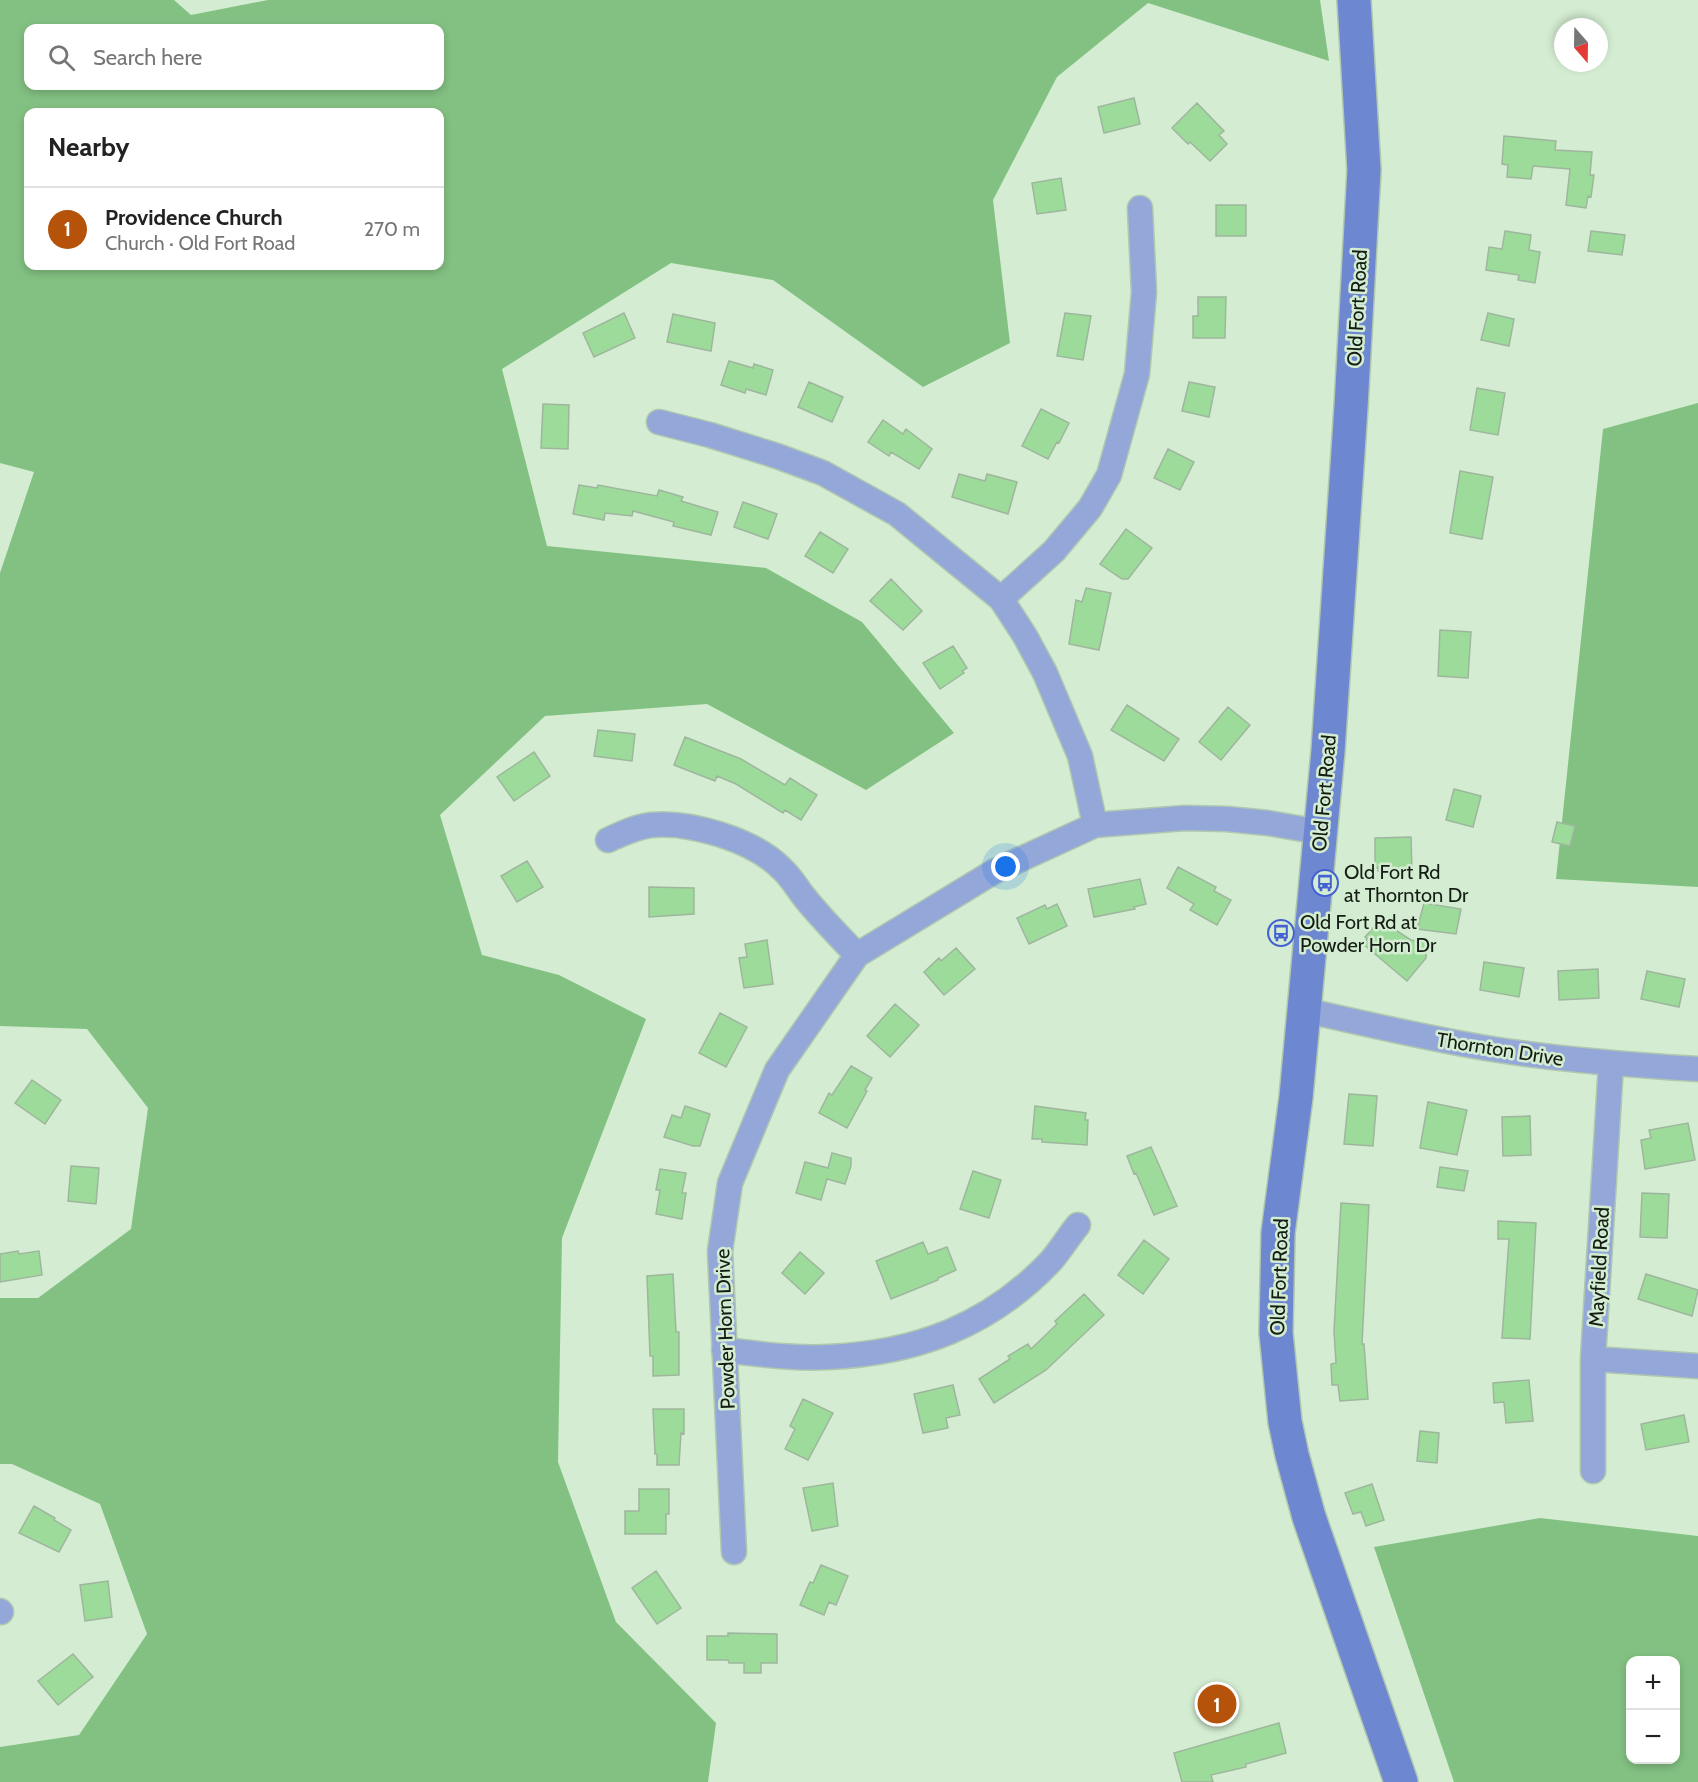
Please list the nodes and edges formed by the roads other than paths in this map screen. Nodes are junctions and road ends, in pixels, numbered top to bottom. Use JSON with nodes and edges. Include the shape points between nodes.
{"nodes":[{"id":1,"x":1354,"y":0,"type":"edge"},
{"id":2,"x":1140,"y":208,"type":"dead end"},
{"id":3,"x":659,"y":422,"type":"dead end"},
{"id":4,"x":1001,"y":599,"type":"junction"},
{"id":5,"x":1095,"y":825,"type":"junction"},
{"id":6,"x":1320,"y":832,"type":"junction"},
{"id":7,"x":608,"y":840,"type":"dead end"},
{"id":8,"x":856,"y":955,"type":"junction"},
{"id":9,"x":1304,"y":1010,"type":"junction"},
{"id":10,"x":1611,"y":1064,"type":"junction"},
{"id":11,"x":1698,"y":1069,"type":"edge"},
{"id":12,"x":1078,"y":1225,"type":"dead end"},
{"id":13,"x":724,"y":1350,"type":"junction"},
{"id":14,"x":1593,"y":1359,"type":"junction"},
{"id":15,"x":1698,"y":1366,"type":"edge"},
{"id":16,"x":1593,"y":1471,"type":"dead end"},
{"id":17,"x":734,"y":1552,"type":"dead end"},
{"id":18,"x":1401,"y":1782,"type":"edge"}],
"edges":[{"from":1,"to":6,"type":"main road","name":"Old Fort Road","via":[[1364,170]]},
{"from":2,"to":4,"type":"street","via":[[1144,292],[1137,374],[1110,476],[1090,508],[1054,551]]},
{"from":3,"to":4,"type":"street","via":[[766,452],[823,473],[897,514]]},
{"from":4,"to":5,"type":"street","via":[[1045,673],[1080,756]]},
{"from":5,"to":6,"type":"street","name":"Powder Horn Drive","via":[[1227,819]]},
{"from":5,"to":8,"type":"street","name":"Powder Horn Drive","via":[[995,871]]},
{"from":6,"to":9,"type":"main road","name":"Old Fort Road"},
{"from":7,"to":8,"type":"street","via":[[651,825],[704,829],[731,838],[783,869]]},
{"from":8,"to":13,"type":"street","name":"Powder Horn Drive","via":[[777,1070],[730,1183],[720,1251]]},
{"from":9,"to":10,"type":"street","name":"Thornton Drive","via":[[1422,1037]]},
{"from":9,"to":18,"type":"main road","name":"Old Fort Road","via":[[1278,1233],[1276,1333],[1283,1410],[1309,1517]]},
{"from":10,"to":11,"type":"street","name":"Thornton Drive"},
{"from":10,"to":14,"type":"street","name":"Mayfield Road"},
{"from":12,"to":13,"type":"street","via":[[1051,1261],[1021,1289],[974,1322],[935,1338],[828,1358]]},
{"from":13,"to":17,"type":"street","name":"Powder Horn Drive"},
{"from":14,"to":15,"type":"street"},
{"from":14,"to":16,"type":"street","name":"Mayfield Road"}]}
